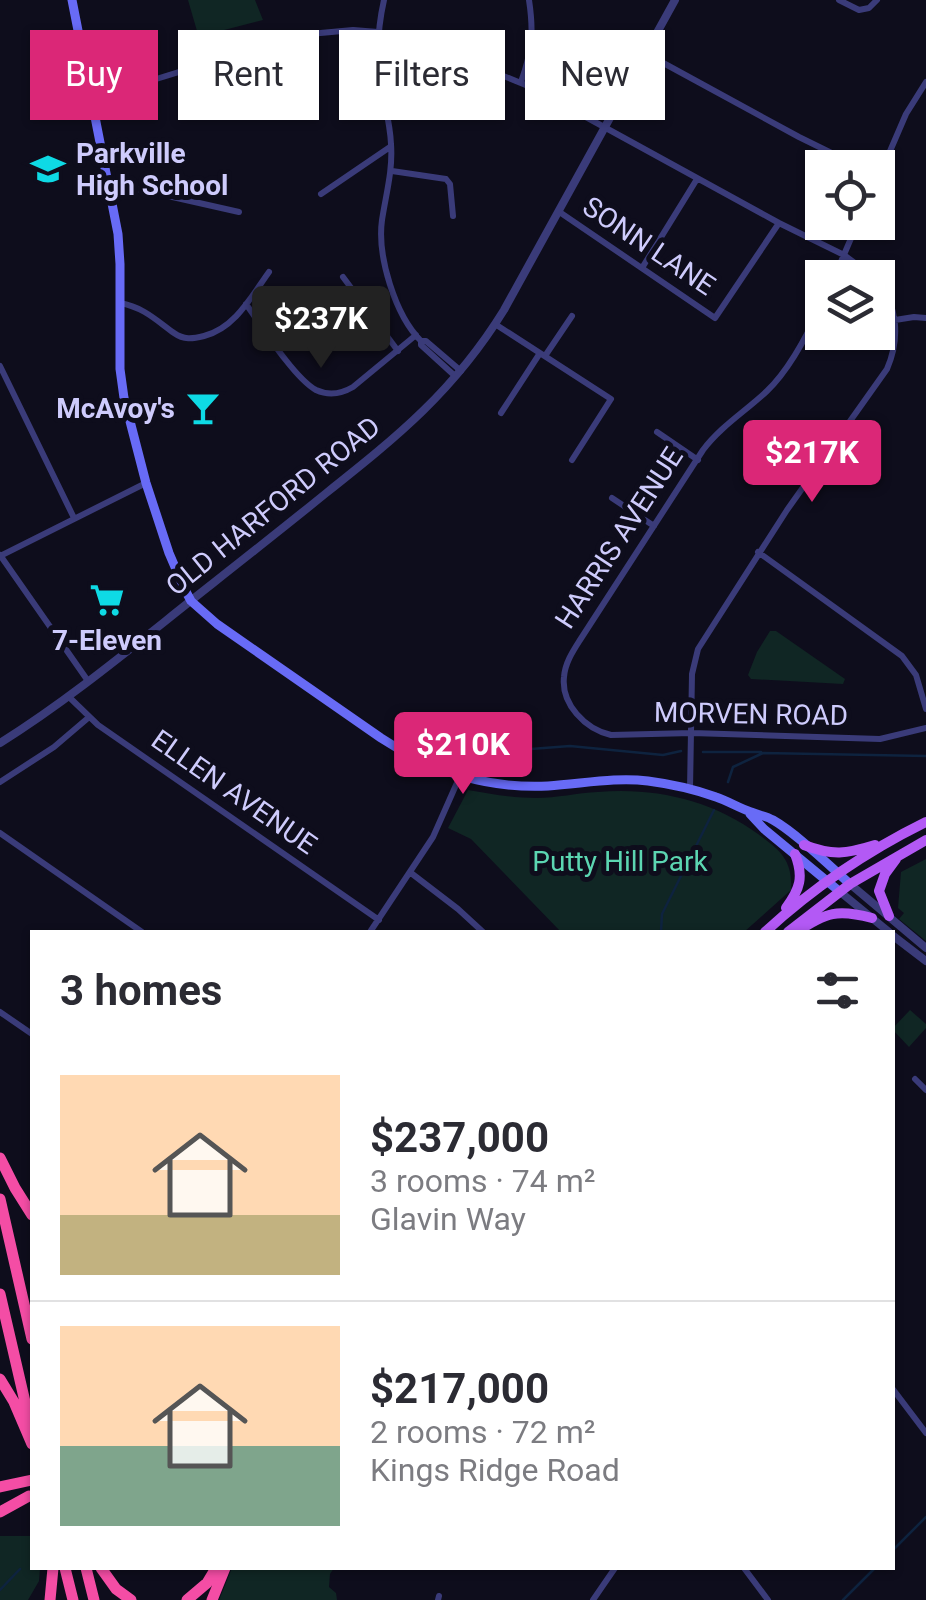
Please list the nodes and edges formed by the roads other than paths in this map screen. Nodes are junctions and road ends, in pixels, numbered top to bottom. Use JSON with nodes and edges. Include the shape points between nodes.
{"nodes":[{"id":1,"x":72,"y":0,"type":"edge"},
{"id":2,"x":384,"y":0,"type":"edge"},
{"id":3,"x":529,"y":0,"type":"edge"},
{"id":4,"x":675,"y":0,"type":"edge"},
{"id":5,"x":839,"y":0,"type":"edge"},
{"id":6,"x":878,"y":0,"type":"edge"},
{"id":7,"x":78,"y":30,"type":"edge"},
{"id":8,"x":378,"y":30,"type":"edge"},
{"id":9,"x":658,"y":30,"type":"edge"},
{"id":10,"x":339,"y":32,"type":"edge"},
{"id":11,"x":665,"y":64,"type":"edge"},
{"id":12,"x":505,"y":75,"type":"edge"},
{"id":13,"x":158,"y":78,"type":"edge"},
{"id":14,"x":522,"y":82,"type":"junction"},
{"id":15,"x":926,"y":82,"type":"edge"},
{"id":16,"x":95,"y":120,"type":"edge"},
{"id":17,"x":389,"y":120,"type":"edge"},
{"id":18,"x":608,"y":120,"type":"edge"},
{"id":19,"x":604,"y":127,"type":"junction"},
{"id":20,"x":392,"y":146,"type":"junction"},
{"id":21,"x":825,"y":150,"type":"edge"},
{"id":22,"x":890,"y":150,"type":"edge"},
{"id":23,"x":392,"y":170,"type":"junction"},
{"id":24,"x":697,"y":178,"type":"junction"},
{"id":25,"x":109,"y":189,"type":"junction"},
{"id":26,"x":321,"y":194,"type":"dead end"},
{"id":27,"x":558,"y":211,"type":"junction"},
{"id":28,"x":239,"y":212,"type":"dead end"},
{"id":29,"x":454,"y":216,"type":"dead end"},
{"id":30,"x":779,"y":223,"type":"junction"},
{"id":31,"x":850,"y":240,"type":"edge"},
{"id":32,"x":844,"y":255,"type":"junction"},
{"id":33,"x":842,"y":260,"type":"edge"},
{"id":34,"x":852,"y":260,"type":"edge"},
{"id":35,"x":642,"y":268,"type":"junction"},
{"id":36,"x":268,"y":272,"type":"dead end"},
{"id":37,"x":343,"y":277,"type":"dead end"},
{"id":38,"x":120,"y":303,"type":"junction"},
{"id":39,"x":246,"y":304,"type":"junction"},
{"id":40,"x":572,"y":316,"type":"dead end"},
{"id":41,"x":926,"y":318,"type":"edge"},
{"id":42,"x":895,"y":320,"type":"edge"},
{"id":43,"x":495,"y":324,"type":"junction"},
{"id":44,"x":805,"y":333,"type":"edge"},
{"id":45,"x":418,"y":338,"type":"junction"},
{"id":46,"x":894,"y":350,"type":"edge"},
{"id":47,"x":398,"y":351,"type":"junction"},
{"id":48,"x":543,"y":354,"type":"junction"},
{"id":49,"x":0,"y":366,"type":"edge"},
{"id":50,"x":459,"y":374,"type":"junction"},
{"id":51,"x":501,"y":413,"type":"dead end"},
{"id":52,"x":657,"y":432,"type":"dead end"},
{"id":53,"x":572,"y":460,"type":"dead end"},
{"id":54,"x":698,"y":460,"type":"junction"},
{"id":55,"x":146,"y":483,"type":"junction"},
{"id":56,"x":612,"y":498,"type":"dead end"},
{"id":57,"x":74,"y":518,"type":"junction"},
{"id":58,"x":654,"y":526,"type":"junction"},
{"id":59,"x":758,"y":552,"type":"junction"},
{"id":60,"x":0,"y":555,"type":"edge"},
{"id":61,"x":191,"y":601,"type":"junction"},
{"id":62,"x":88,"y":681,"type":"junction"},
{"id":63,"x":68,"y":696,"type":"junction"},
{"id":64,"x":926,"y":709,"type":"edge"},
{"id":65,"x":580,"y":717,"type":"joint"},
{"id":66,"x":88,"y":718,"type":"junction"},
{"id":67,"x":926,"y":728,"type":"edge"},
{"id":68,"x":692,"y":733,"type":"junction"},
{"id":69,"x":0,"y":743,"type":"edge"},
{"id":70,"x":460,"y":776,"type":"junction"},
{"id":71,"x":0,"y":782,"type":"edge"},
{"id":72,"x":690,"y":789,"type":"junction"},
{"id":73,"x":926,"y":822,"type":"edge"},
{"id":74,"x":0,"y":833,"type":"edge"},
{"id":75,"x":891,"y":840,"type":"junction"},
{"id":76,"x":926,"y":840,"type":"edge"},
{"id":77,"x":800,"y":849,"type":"junction"},
{"id":78,"x":898,"y":854,"type":"junction"},
{"id":79,"x":411,"y":873,"type":"junction"},
{"id":80,"x":838,"y":874,"type":"junction"},
{"id":81,"x":828,"y":881,"type":"junction"},
{"id":82,"x":850,"y":884,"type":"junction"},
{"id":83,"x":840,"y":891,"type":"junction"},
{"id":84,"x":889,"y":916,"type":"junction"},
{"id":85,"x":872,"y":918,"type":"junction"},
{"id":86,"x":379,"y":920,"type":"junction"},
{"id":87,"x":776,"y":922,"type":"junction"},
{"id":88,"x":139,"y":930,"type":"edge"},
{"id":89,"x":372,"y":930,"type":"edge"},
{"id":90,"x":481,"y":930,"type":"edge"},
{"id":91,"x":767,"y":930,"type":"edge"},
{"id":92,"x":791,"y":930,"type":"edge"},
{"id":93,"x":800,"y":930,"type":"edge"},
{"id":94,"x":886,"y":930,"type":"edge"},
{"id":95,"x":895,"y":937,"type":"edge"},
{"id":96,"x":926,"y":948,"type":"edge"},
{"id":97,"x":926,"y":962,"type":"edge"},
{"id":98,"x":0,"y":1012,"type":"edge"},
{"id":99,"x":30,"y":1033,"type":"edge"},
{"id":100,"x":915,"y":1079,"type":"dead end"},
{"id":101,"x":926,"y":1090,"type":"edge"},
{"id":102,"x":0,"y":1158,"type":"edge"},
{"id":103,"x":0,"y":1199,"type":"edge"},
{"id":104,"x":30,"y":1212,"type":"edge"},
{"id":105,"x":0,"y":1294,"type":"edge"},
{"id":106,"x":30,"y":1330,"type":"edge"},
{"id":107,"x":0,"y":1379,"type":"edge"},
{"id":108,"x":895,"y":1392,"type":"edge"},
{"id":109,"x":30,"y":1423,"type":"edge"},
{"id":110,"x":926,"y":1433,"type":"edge"},
{"id":111,"x":30,"y":1439,"type":"edge"},
{"id":112,"x":30,"y":1481,"type":"edge"},
{"id":113,"x":0,"y":1490,"type":"edge"},
{"id":114,"x":30,"y":1495,"type":"edge"},
{"id":115,"x":0,"y":1510,"type":"edge"},
{"id":116,"x":53,"y":1570,"type":"edge"},
{"id":117,"x":66,"y":1570,"type":"edge"},
{"id":118,"x":86,"y":1570,"type":"edge"},
{"id":119,"x":102,"y":1570,"type":"edge"},
{"id":120,"x":215,"y":1570,"type":"edge"},
{"id":121,"x":224,"y":1570,"type":"edge"},
{"id":122,"x":613,"y":1570,"type":"edge"},
{"id":123,"x":746,"y":1570,"type":"edge"},
{"id":124,"x":50,"y":1600,"type":"edge"},
{"id":125,"x":73,"y":1600,"type":"edge"},
{"id":126,"x":94,"y":1600,"type":"edge"},
{"id":127,"x":131,"y":1600,"type":"edge"},
{"id":128,"x":187,"y":1600,"type":"edge"},
{"id":129,"x":212,"y":1600,"type":"edge"},
{"id":130,"x":593,"y":1600,"type":"edge"},
{"id":131,"x":768,"y":1600,"type":"edge"}],
"edges":[{"from":1,"to":7,"type":"main road"},
{"from":2,"to":8,"type":"street"},
{"from":3,"to":14,"type":"street","via":[[533,37]]},
{"from":4,"to":9,"type":"street","name":"OLD HARFORD ROAD"},
{"from":5,"to":6,"type":"street","via":[[865,10]]},
{"from":10,"to":13,"type":"street","via":[[299,36]]},
{"from":11,"to":21,"type":"street"},
{"from":12,"to":14,"type":"street"},
{"from":14,"to":19,"type":"street"},
{"from":15,"to":22,"type":"street"},
{"from":16,"to":25,"type":"main road"},
{"from":17,"to":20,"type":"street"},
{"from":18,"to":19,"type":"street","name":"OLD HARFORD ROAD"},
{"from":19,"to":24,"type":"street"},
{"from":19,"to":27,"type":"street","name":"OLD HARFORD ROAD"},
{"from":20,"to":23,"type":"street"},
{"from":20,"to":26,"type":"street"},
{"from":23,"to":29,"type":"street","via":[[446,179]]},
{"from":23,"to":45,"type":"street","via":[[383,249],[390,282]]},
{"from":24,"to":30,"type":"street"},
{"from":24,"to":35,"type":"street"},
{"from":25,"to":28,"type":"street"},
{"from":25,"to":38,"type":"main road","via":[[120,248]]},
{"from":27,"to":35,"type":"street","name":"SONN LANE"},
{"from":27,"to":43,"type":"street","name":"OLD HARFORD ROAD"},
{"from":30,"to":32,"type":"street"},
{"from":30,"to":35,"type":"street","name":"SONN LANE","via":[[715,318]]},
{"from":31,"to":32,"type":"street"},
{"from":32,"to":33,"type":"street"},
{"from":32,"to":34,"type":"street"},
{"from":36,"to":39,"type":"street"},
{"from":37,"to":47,"type":"street"},
{"from":38,"to":39,"type":"street","via":[[188,338],[219,331]]},
{"from":38,"to":55,"type":"main road","via":[[121,382]]},
{"from":39,"to":47,"type":"street","via":[[315,390],[347,390]]},
{"from":40,"to":48,"type":"street"},
{"from":41,"to":42,"type":"street"},
{"from":43,"to":48,"type":"street"},
{"from":43,"to":50,"type":"street","name":"OLD HARFORD ROAD"},
{"from":44,"to":54,"type":"street","name":"HARRIS AVENUE","via":[[775,382],[724,426]]},
{"from":45,"to":47,"type":"street"},
{"from":45,"to":50,"type":"street"},
{"from":46,"to":59,"type":"street","via":[[879,383]]},
{"from":48,"to":51,"type":"street"},
{"from":48,"to":53,"type":"street","via":[[612,399]]},
{"from":49,"to":57,"type":"street"},
{"from":50,"to":61,"type":"street","name":"OLD HARFORD ROAD","via":[[398,436]]},
{"from":52,"to":54,"type":"street"},
{"from":54,"to":58,"type":"street","name":"HARRIS AVENUE"},
{"from":55,"to":57,"type":"street"},
{"from":55,"to":61,"type":"main road"},
{"from":56,"to":58,"type":"street"},
{"from":57,"to":60,"type":"street"},
{"from":58,"to":65,"type":"street","name":"HARRIS AVENUE","via":[[566,666],[565,690]]},
{"from":59,"to":64,"type":"street","via":[[902,656]]},
{"from":59,"to":68,"type":"street","via":[[698,649]]},
{"from":60,"to":62,"type":"street"},
{"from":61,"to":62,"type":"street","name":"OLD HARFORD ROAD"},
{"from":61,"to":70,"type":"main road","via":[[396,748]]},
{"from":62,"to":63,"type":"street","name":"OLD HARFORD ROAD"},
{"from":63,"to":66,"type":"street","name":"ELLEN AVENUE"},
{"from":63,"to":69,"type":"street","name":"OLD HARFORD ROAD"},
{"from":65,"to":68,"type":"street","name":"MORVEN ROAD","via":[[606,734]]},
{"from":66,"to":71,"type":"street"},
{"from":66,"to":86,"type":"street","name":"ELLEN AVENUE"},
{"from":67,"to":68,"type":"street","name":"MORVEN ROAD","via":[[880,739]]},
{"from":68,"to":72,"type":"street"},
{"from":70,"to":72,"type":"main road","via":[[519,786],[618,780]]},
{"from":70,"to":79,"type":"street"},
{"from":72,"to":77,"type":"main road","via":[[771,818]]},
{"from":73,"to":75,"type":"main road"},
{"from":74,"to":88,"type":"street"},
{"from":75,"to":77,"type":"main road","via":[[842,854]]},
{"from":75,"to":80,"type":"main road"},
{"from":76,"to":78,"type":"main road"},
{"from":77,"to":80,"type":"main road"},
{"from":77,"to":81,"type":"main road"},
{"from":77,"to":87,"type":"main road","via":[[801,880]]},
{"from":78,"to":82,"type":"main road"},
{"from":78,"to":84,"type":"main road","via":[[879,890]]},
{"from":79,"to":86,"type":"street"},
{"from":79,"to":90,"type":"street"},
{"from":80,"to":81,"type":"main road"},
{"from":80,"to":82,"type":"main road"},
{"from":81,"to":83,"type":"main road"},
{"from":81,"to":87,"type":"main road"},
{"from":82,"to":83,"type":"main road"},
{"from":82,"to":84,"type":"street"},
{"from":83,"to":85,"type":"street"},
{"from":83,"to":92,"type":"main road"},
{"from":84,"to":96,"type":"street"},
{"from":85,"to":93,"type":"main road","via":[[826,915]]},
{"from":85,"to":94,"type":"street"},
{"from":86,"to":89,"type":"street"},
{"from":87,"to":91,"type":"main road"},
{"from":95,"to":97,"type":"street"},
{"from":98,"to":99,"type":"street"},
{"from":100,"to":101,"type":"street"},
{"from":102,"to":104,"type":"highway"},
{"from":103,"to":106,"type":"highway"},
{"from":105,"to":109,"type":"highway"},
{"from":107,"to":111,"type":"highway"},
{"from":108,"to":110,"type":"street"},
{"from":112,"to":113,"type":"highway"},
{"from":114,"to":115,"type":"highway"},
{"from":116,"to":124,"type":"highway"},
{"from":117,"to":125,"type":"highway"},
{"from":118,"to":126,"type":"highway"},
{"from":119,"to":127,"type":"highway"},
{"from":120,"to":128,"type":"highway"},
{"from":121,"to":129,"type":"highway"},
{"from":122,"to":130,"type":"street"},
{"from":123,"to":131,"type":"street"}]}
